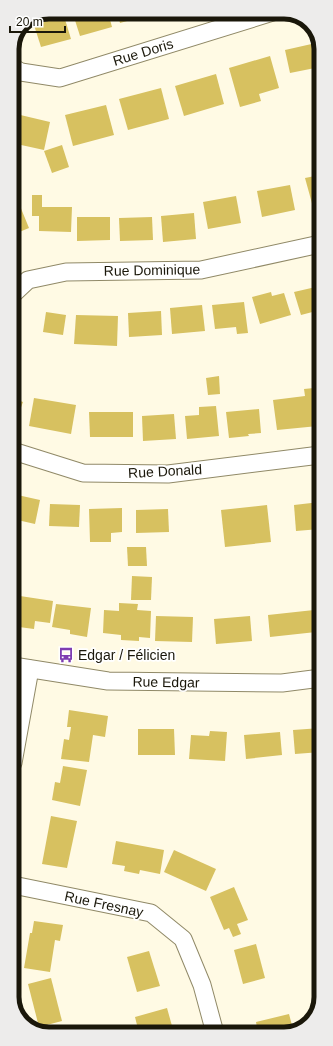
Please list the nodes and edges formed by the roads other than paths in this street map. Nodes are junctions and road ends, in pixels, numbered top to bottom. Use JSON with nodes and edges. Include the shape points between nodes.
{"nodes":[{"id":1,"x":250,"y":19,"type":"edge"},
{"id":2,"x":19,"y":71,"type":"edge"},
{"id":3,"x":314,"y":245,"type":"edge"},
{"id":4,"x":19,"y":288,"type":"edge"},
{"id":5,"x":19,"y":453,"type":"edge"},
{"id":6,"x":314,"y":456,"type":"edge"},
{"id":7,"x":19,"y":667,"type":"edge"},
{"id":8,"x":30,"y":669,"type":"junction"},
{"id":9,"x":314,"y":679,"type":"edge"},
{"id":10,"x":19,"y":730,"type":"edge"},
{"id":11,"x":19,"y":886,"type":"edge"},
{"id":12,"x":212,"y":1027,"type":"edge"}],
"edges":[{"from":1,"to":2,"type":"street","name":"Rue Doris","via":[[60,78]]},
{"from":3,"to":4,"type":"street","name":"Rue Dominique","via":[[201,270],[66,272],[28,280]]},
{"from":5,"to":6,"type":"street","name":"Rue Donald","via":[[83,473],[168,474]]},
{"from":7,"to":8,"type":"street","name":"Rue Edgar"},
{"from":8,"to":9,"type":"street","name":"Rue Edgar","via":[[108,681],[282,683]]},
{"from":8,"to":10,"type":"street"},
{"from":11,"to":12,"type":"street","name":"Rue Fresnay","via":[[151,914],[183,940],[202,985]]}]}
